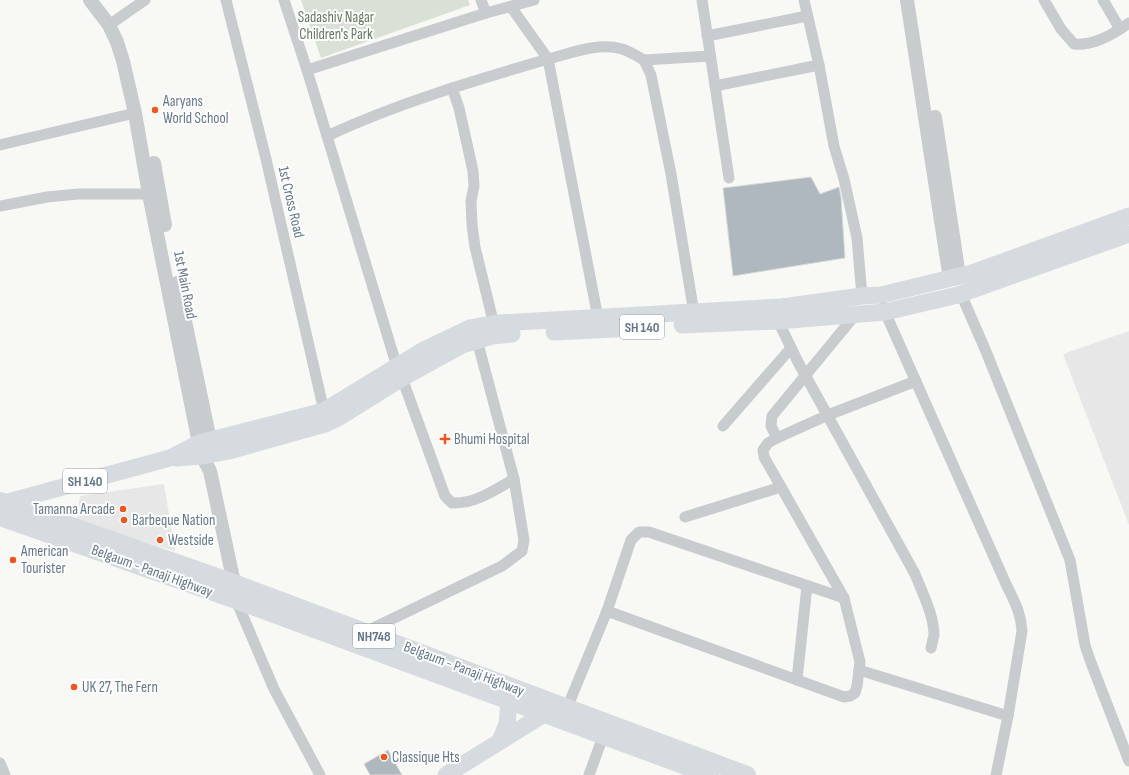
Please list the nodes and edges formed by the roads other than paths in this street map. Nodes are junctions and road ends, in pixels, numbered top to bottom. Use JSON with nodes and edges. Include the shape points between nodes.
{"nodes":[{"id":1,"x":90,"y":0,"type":"edge"},
{"id":2,"x":99,"y":0,"type":"edge"},
{"id":3,"x":145,"y":0,"type":"edge"},
{"id":4,"x":226,"y":0,"type":"edge"},
{"id":5,"x":284,"y":0,"type":"edge"},
{"id":6,"x":482,"y":0,"type":"edge"},
{"id":7,"x":534,"y":0,"type":"edge"},
{"id":8,"x":702,"y":0,"type":"edge"},
{"id":9,"x":804,"y":0,"type":"edge"},
{"id":10,"x":907,"y":0,"type":"edge"},
{"id":11,"x":917,"y":0,"type":"edge"},
{"id":12,"x":1044,"y":0,"type":"edge"},
{"id":13,"x":1103,"y":0,"type":"edge"},
{"id":14,"x":511,"y":7,"type":"junction"},
{"id":15,"x":486,"y":13,"type":"junction"},
{"id":16,"x":807,"y":16,"type":"junction"},
{"id":17,"x":112,"y":23,"type":"junction"},
{"id":18,"x":1125,"y":26,"type":"edge"},
{"id":19,"x":707,"y":36,"type":"junction"},
{"id":20,"x":710,"y":56,"type":"junction"},
{"id":21,"x":548,"y":59,"type":"junction"},
{"id":22,"x":644,"y":60,"type":"junction"},
{"id":23,"x":819,"y":65,"type":"junction"},
{"id":24,"x":307,"y":70,"type":"junction"},
{"id":25,"x":715,"y":86,"type":"junction"},
{"id":26,"x":452,"y":88,"type":"junction"},
{"id":27,"x":135,"y":113,"type":"junction"},
{"id":28,"x":327,"y":136,"type":"junction"},
{"id":29,"x":0,"y":145,"type":"edge"},
{"id":30,"x":729,"y":178,"type":"dead end"},
{"id":31,"x":149,"y":194,"type":"junction"},
{"id":32,"x":0,"y":206,"type":"edge"},
{"id":33,"x":1129,"y":216,"type":"edge"},
{"id":34,"x":1129,"y":234,"type":"edge"},
{"id":35,"x":954,"y":278,"type":"junction"},
{"id":36,"x":961,"y":294,"type":"junction"},
{"id":37,"x":881,"y":295,"type":"junction"},
{"id":38,"x":862,"y":296,"type":"junction"},
{"id":39,"x":885,"y":312,"type":"junction"},
{"id":40,"x":694,"y":313,"type":"junction"},
{"id":41,"x":856,"y":314,"type":"junction"},
{"id":42,"x":598,"y":318,"type":"junction"},
{"id":43,"x":778,"y":321,"type":"junction"},
{"id":44,"x":495,"y":329,"type":"junction"},
{"id":45,"x":477,"y":340,"type":"junction"},
{"id":46,"x":791,"y":348,"type":"junction"},
{"id":47,"x":399,"y":372,"type":"junction"},
{"id":48,"x":806,"y":376,"type":"junction"},
{"id":49,"x":916,"y":381,"type":"junction"},
{"id":50,"x":324,"y":411,"type":"junction"},
{"id":51,"x":828,"y":415,"type":"junction"},
{"id":52,"x":723,"y":426,"type":"dead end"},
{"id":53,"x":777,"y":438,"type":"junction"},
{"id":54,"x":207,"y":453,"type":"junction"},
{"id":55,"x":514,"y":480,"type":"junction"},
{"id":56,"x":781,"y":488,"type":"junction"},
{"id":57,"x":1,"y":506,"type":"edge"},
{"id":58,"x":685,"y":517,"type":"dead end"},
{"id":59,"x":807,"y":586,"type":"junction"},
{"id":60,"x":235,"y":592,"type":"junction"},
{"id":61,"x":844,"y":598,"type":"junction"},
{"id":62,"x":607,"y":611,"type":"junction"},
{"id":63,"x":365,"y":632,"type":"junction"},
{"id":64,"x":931,"y":648,"type":"dead end"},
{"id":65,"x":859,"y":670,"type":"junction"},
{"id":66,"x":797,"y":680,"type":"junction"},
{"id":67,"x":509,"y":702,"type":"junction"},
{"id":68,"x":555,"y":711,"type":"junction"},
{"id":69,"x":1008,"y":716,"type":"junction"},
{"id":70,"x":606,"y":730,"type":"junction"},
{"id":71,"x":500,"y":741,"type":"junction"},
{"id":72,"x":1129,"y":761,"type":"edge"},
{"id":73,"x":0,"y":763,"type":"edge"},
{"id":74,"x":4,"y":775,"type":"edge"},
{"id":75,"x":320,"y":775,"type":"edge"},
{"id":76,"x":446,"y":775,"type":"edge"},
{"id":77,"x":462,"y":775,"type":"edge"},
{"id":78,"x":590,"y":775,"type":"edge"},
{"id":79,"x":710,"y":775,"type":"edge"},
{"id":80,"x":747,"y":775,"type":"edge"},
{"id":81,"x":996,"y":775,"type":"edge"}],
"edges":[{"from":1,"to":17,"type":"street","name":"1st Main Road"},
{"from":2,"to":17,"type":"street"},
{"from":3,"to":17,"type":"street"},
{"from":4,"to":50,"type":"street","name":"1st Cross Road"},
{"from":5,"to":24,"type":"street"},
{"from":6,"to":15,"type":"street"},
{"from":7,"to":14,"type":"street"},
{"from":8,"to":19,"type":"street"},
{"from":9,"to":16,"type":"street"},
{"from":10,"to":35,"type":"street"},
{"from":11,"to":35,"type":"street"},
{"from":12,"to":18,"type":"street","via":[[1061,29],[1074,44],[1093,42]]},
{"from":13,"to":18,"type":"street"},
{"from":14,"to":15,"type":"street"},
{"from":14,"to":21,"type":"street"},
{"from":15,"to":24,"type":"street"},
{"from":16,"to":19,"type":"street"},
{"from":16,"to":23,"type":"street"},
{"from":17,"to":27,"type":"street","name":"1st Main Road"},
{"from":17,"to":54,"type":"street","via":[[124,38],[146,124]]},
{"from":19,"to":20,"type":"street"},
{"from":20,"to":22,"type":"street"},
{"from":20,"to":25,"type":"street"},
{"from":21,"to":22,"type":"street","via":[[596,47],[610,47],[623,49]]},
{"from":21,"to":26,"type":"street"},
{"from":21,"to":42,"type":"street"},
{"from":22,"to":40,"type":"street","via":[[651,75],[671,174]]},
{"from":23,"to":25,"type":"street"},
{"from":23,"to":38,"type":"street","via":[[834,146],[857,238]]},
{"from":24,"to":28,"type":"street"},
{"from":25,"to":30,"type":"street"},
{"from":26,"to":28,"type":"street","via":[[363,120]]},
{"from":26,"to":44,"type":"street","via":[[473,171],[471,201],[475,247]]},
{"from":27,"to":29,"type":"street"},
{"from":27,"to":31,"type":"street","name":"1st Main Road"},
{"from":28,"to":47,"type":"street"},
{"from":31,"to":32,"type":"street","via":[[47,196]]},
{"from":31,"to":54,"type":"street","name":"1st Main Road"},
{"from":33,"to":35,"type":"main road","number":"SH 140"},
{"from":34,"to":36,"type":"main road","number":"SH 140"},
{"from":35,"to":36,"type":"street"},
{"from":35,"to":37,"type":"main road","number":"SH 140"},
{"from":36,"to":39,"type":"main road","number":"SH 140"},
{"from":36,"to":72,"type":"street","via":[[1070,560],[1085,645]]},
{"from":37,"to":38,"type":"main road","number":"SH 140"},
{"from":37,"to":39,"type":"street"},
{"from":38,"to":40,"type":"main road","number":"SH 140","via":[[782,307]]},
{"from":39,"to":41,"type":"main road","number":"SH 140"},
{"from":39,"to":49,"type":"street"},
{"from":40,"to":42,"type":"main road","number":"SH 140"},
{"from":41,"to":43,"type":"main road","number":"SH 140"},
{"from":41,"to":48,"type":"street"},
{"from":42,"to":44,"type":"main road","number":"SH 140"},
{"from":43,"to":44,"type":"main road","number":"SH 140"},
{"from":43,"to":46,"type":"street"},
{"from":44,"to":45,"type":"main road","number":"SH 140"},
{"from":44,"to":47,"type":"main road","number":"SH 140","via":[[477,326],[463,331],[422,351]]},
{"from":45,"to":47,"type":"main road","number":"SH 140"},
{"from":45,"to":55,"type":"street"},
{"from":46,"to":48,"type":"street"},
{"from":46,"to":52,"type":"street"},
{"from":47,"to":50,"type":"main road","number":"SH 140"},
{"from":47,"to":54,"type":"main road","number":"SH 140","via":[[338,418],[325,424]]},
{"from":47,"to":55,"type":"street","via":[[446,496],[452,503],[463,504],[474,500]]},
{"from":48,"to":51,"type":"street"},
{"from":48,"to":53,"type":"street","via":[[772,416],[771,426]]},
{"from":49,"to":51,"type":"street"},
{"from":49,"to":69,"type":"street","via":[[1020,614],[1022,631]]},
{"from":50,"to":54,"type":"main road","number":"SH 140"},
{"from":51,"to":53,"type":"street"},
{"from":51,"to":64,"type":"street","via":[[918,582],[931,617],[934,635]]},
{"from":53,"to":56,"type":"street","via":[[768,443],[763,450],[764,458]]},
{"from":54,"to":57,"type":"main road","number":"SH 140","via":[[170,458]]},
{"from":54,"to":60,"type":"street","name":"1st Main Road"},
{"from":55,"to":63,"type":"street","via":[[524,540],[522,551],[502,566]]},
{"from":56,"to":58,"type":"street"},
{"from":56,"to":61,"type":"street"},
{"from":57,"to":60,"type":"highway","name":"Belgaum - Panaji Highway","number":"NH748"},
{"from":59,"to":61,"type":"street"},
{"from":59,"to":62,"type":"street","via":[[649,532],[639,532],[631,540]]},
{"from":59,"to":66,"type":"street"},
{"from":60,"to":63,"type":"highway","name":"Belgaum - Panaji Highway","number":"NH748"},
{"from":60,"to":67,"type":"highway","name":"Belgaum - Panaji Highway","number":"NH748"},
{"from":60,"to":75,"type":"street","via":[[274,689]]},
{"from":61,"to":65,"type":"street","via":[[860,662]]},
{"from":62,"to":66,"type":"street"},
{"from":62,"to":68,"type":"street"},
{"from":63,"to":68,"type":"highway","name":"Belgaum - Panaji Highway","number":"NH748"},
{"from":65,"to":66,"type":"street","via":[[855,693],[844,697]]},
{"from":65,"to":69,"type":"street"},
{"from":67,"to":68,"type":"highway","name":"Belgaum - Panaji Highway","number":"NH748"},
{"from":67,"to":71,"type":"main road","via":[[507,724]]},
{"from":68,"to":70,"type":"highway","name":"Belgaum - Panaji Highway","number":"NH748"},
{"from":68,"to":71,"type":"main road"},
{"from":68,"to":77,"type":"main road"},
{"from":69,"to":81,"type":"street"},
{"from":70,"to":78,"type":"street"},
{"from":70,"to":79,"type":"highway","name":"Belgaum - Panaji Highway","number":"NH748"},
{"from":70,"to":80,"type":"highway","name":"Belgaum - Panaji Highway","number":"NH748"},
{"from":71,"to":76,"type":"main road"},
{"from":73,"to":74,"type":"street"}]}
